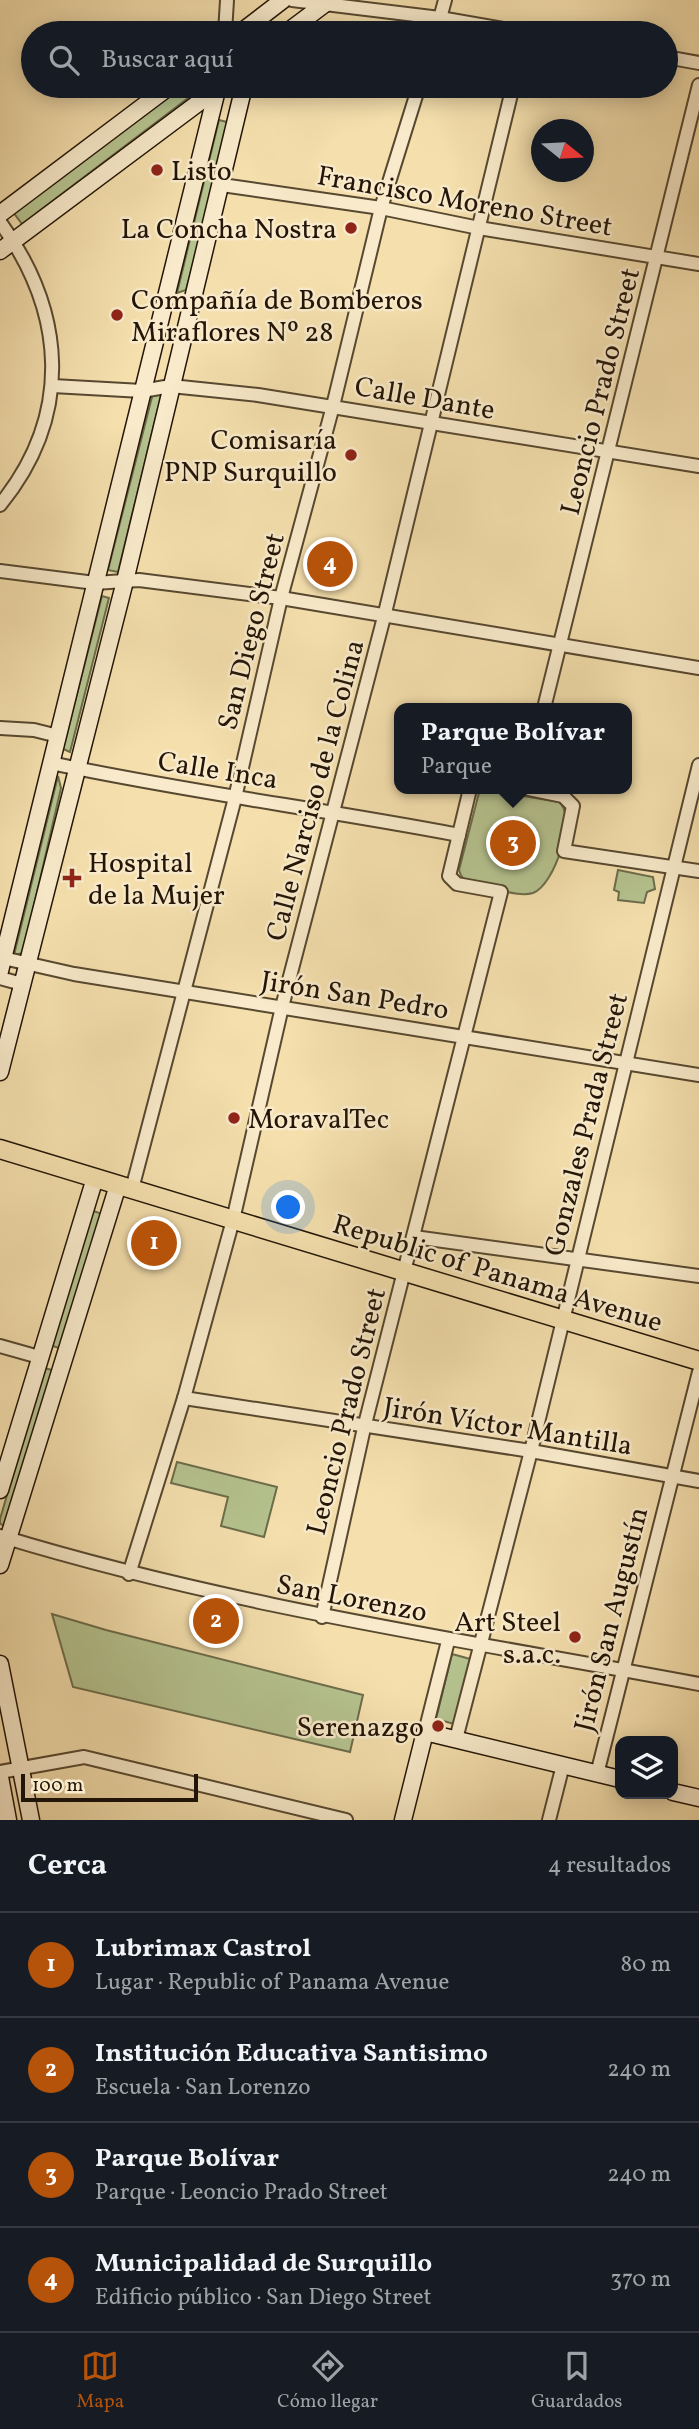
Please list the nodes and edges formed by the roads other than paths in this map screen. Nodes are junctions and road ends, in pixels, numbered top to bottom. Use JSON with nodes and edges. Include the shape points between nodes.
{"nodes":[{"id":1,"x":227,"y":0,"type":"edge"},
{"id":2,"x":282,"y":0,"type":"edge"},
{"id":3,"x":292,"y":0,"type":"edge"},
{"id":4,"x":445,"y":0,"type":"edge"},
{"id":5,"x":328,"y":2,"type":"edge"},
{"id":6,"x":263,"y":16,"type":"junction"},
{"id":7,"x":440,"y":18,"type":"junction"},
{"id":8,"x":226,"y":21,"type":"edge"},
{"id":9,"x":256,"y":21,"type":"edge"},
{"id":10,"x":260,"y":21,"type":"edge"},
{"id":11,"x":302,"y":21,"type":"edge"},
{"id":12,"x":439,"y":21,"type":"edge"},
{"id":13,"x":457,"y":21,"type":"edge"},
{"id":14,"x":678,"y":59,"type":"edge"},
{"id":15,"x":699,"y":63,"type":"edge"},
{"id":16,"x":699,"y":85,"type":"edge"},
{"id":17,"x":154,"y":98,"type":"edge"},
{"id":18,"x":204,"y":98,"type":"edge"},
{"id":19,"x":216,"y":98,"type":"edge"},
{"id":20,"x":241,"y":98,"type":"edge"},
{"id":21,"x":415,"y":98,"type":"edge"},
{"id":22,"x":510,"y":98,"type":"edge"},
{"id":23,"x":191,"y":107,"type":"junction"},
{"id":24,"x":209,"y":125,"type":"junction"},
{"id":25,"x":222,"y":185,"type":"junction"},
{"id":26,"x":381,"y":208,"type":"junction"},
{"id":27,"x":0,"y":214,"type":"edge"},
{"id":28,"x":0,"y":222,"type":"edge"},
{"id":29,"x":480,"y":228,"type":"junction"},
{"id":30,"x":14,"y":241,"type":"junction"},
{"id":31,"x":0,"y":251,"type":"edge"},
{"id":32,"x":657,"y":257,"type":"junction"},
{"id":33,"x":699,"y":264,"type":"edge"},
{"id":34,"x":164,"y":307,"type":"junction"},
{"id":35,"x":190,"y":308,"type":"junction"},
{"id":36,"x":53,"y":386,"type":"junction"},
{"id":37,"x":170,"y":386,"type":"junction"},
{"id":38,"x":142,"y":391,"type":"junction"},
{"id":39,"x":333,"y":406,"type":"junction"},
{"id":40,"x":433,"y":424,"type":"junction"},
{"id":41,"x":610,"y":451,"type":"junction"},
{"id":42,"x":699,"y":466,"type":"edge"},
{"id":43,"x":0,"y":505,"type":"edge"},
{"id":44,"x":0,"y":571,"type":"edge"},
{"id":45,"x":18,"y":575,"type":"junction"},
{"id":46,"x":0,"y":577,"type":"edge"},
{"id":47,"x":125,"y":581,"type":"junction"},
{"id":48,"x":95,"y":583,"type":"junction"},
{"id":49,"x":281,"y":598,"type":"junction"},
{"id":50,"x":384,"y":617,"type":"junction"},
{"id":51,"x":561,"y":644,"type":"junction"},
{"id":52,"x":699,"y":668,"type":"edge"},
{"id":53,"x":545,"y":703,"type":"edge"},
{"id":54,"x":0,"y":728,"type":"edge"},
{"id":55,"x":58,"y":736,"type":"junction"},
{"id":56,"x":51,"y":763,"type":"junction"},
{"id":57,"x":699,"y":765,"type":"edge"},
{"id":58,"x":75,"y":768,"type":"junction"},
{"id":59,"x":469,"y":794,"type":"edge"},
{"id":60,"x":553,"y":794,"type":"edge"},
{"id":61,"x":235,"y":798,"type":"junction"},
{"id":62,"x":332,"y":811,"type":"junction"},
{"id":63,"x":459,"y":835,"type":"junction"},
{"id":64,"x":675,"y":867,"type":"junction"},
{"id":65,"x":699,"y":871,"type":"edge"},
{"id":66,"x":26,"y":963,"type":"junction"},
{"id":67,"x":2,"y":964,"type":"edge"},
{"id":68,"x":0,"y":978,"type":"edge"},
{"id":69,"x":22,"y":984,"type":"junction"},
{"id":70,"x":184,"y":992,"type":"junction"},
{"id":71,"x":282,"y":1007,"type":"junction"},
{"id":72,"x":462,"y":1036,"type":"junction"},
{"id":73,"x":625,"y":1062,"type":"junction"},
{"id":74,"x":0,"y":1072,"type":"edge"},
{"id":75,"x":699,"y":1075,"type":"edge"},
{"id":76,"x":0,"y":1149,"type":"edge"},
{"id":77,"x":95,"y":1178,"type":"junction"},
{"id":78,"x":125,"y":1187,"type":"junction"},
{"id":79,"x":233,"y":1220,"type":"junction"},
{"id":80,"x":414,"y":1237,"type":"junction"},
{"id":81,"x":578,"y":1258,"type":"junction"},
{"id":82,"x":405,"y":1271,"type":"junction"},
{"id":83,"x":699,"y":1276,"type":"edge"},
{"id":84,"x":562,"y":1319,"type":"junction"},
{"id":85,"x":0,"y":1346,"type":"edge"},
{"id":86,"x":39,"y":1357,"type":"junction"},
{"id":87,"x":699,"y":1361,"type":"edge"},
{"id":88,"x":699,"y":1372,"type":"edge"},
{"id":89,"x":184,"y":1398,"type":"junction"},
{"id":90,"x":364,"y":1428,"type":"junction"},
{"id":91,"x":531,"y":1451,"type":"junction"},
{"id":92,"x":671,"y":1476,"type":"junction"},
{"id":93,"x":699,"y":1481,"type":"edge"},
{"id":94,"x":0,"y":1490,"type":"edge"},
{"id":95,"x":4,"y":1537,"type":"edge"},
{"id":96,"x":0,"y":1565,"type":"edge"},
{"id":97,"x":129,"y":1574,"type":"junction"},
{"id":98,"x":322,"y":1617,"type":"junction"},
{"id":99,"x":448,"y":1641,"type":"junction"},
{"id":100,"x":481,"y":1647,"type":"junction"},
{"id":101,"x":0,"y":1664,"type":"edge"},
{"id":102,"x":625,"y":1670,"type":"junction"},
{"id":103,"x":699,"y":1684,"type":"edge"},
{"id":104,"x":425,"y":1732,"type":"junction"},
{"id":105,"x":456,"y":1739,"type":"junction"},
{"id":106,"x":563,"y":1765,"type":"junction"},
{"id":107,"x":20,"y":1767,"type":"junction"},
{"id":108,"x":0,"y":1774,"type":"edge"},
{"id":109,"x":597,"y":1774,"type":"junction"},
{"id":110,"x":615,"y":1778,"type":"edge"},
{"id":111,"x":678,"y":1793,"type":"edge"},
{"id":112,"x":699,"y":1798,"type":"edge"},
{"id":113,"x":8,"y":1820,"type":"edge"},
{"id":114,"x":31,"y":1820,"type":"edge"},
{"id":115,"x":346,"y":1820,"type":"edge"},
{"id":116,"x":403,"y":1820,"type":"edge"},
{"id":117,"x":549,"y":1820,"type":"edge"}],
"edges":[{"from":1,"to":8,"type":"street"},
{"from":2,"to":6,"type":"street"},
{"from":3,"to":5,"type":"street"},
{"from":4,"to":7,"type":"street"},
{"from":5,"to":7,"type":"street"},
{"from":5,"to":11,"type":"street"},
{"from":6,"to":9,"type":"street"},
{"from":6,"to":10,"type":"street"},
{"from":7,"to":12,"type":"street"},
{"from":7,"to":13,"type":"street"},
{"from":14,"to":15,"type":"street"},
{"from":16,"to":32,"type":"street","name":"Leoncio Prado Street"},
{"from":17,"to":27,"type":"street"},
{"from":18,"to":23,"type":"street"},
{"from":19,"to":24,"type":"street"},
{"from":20,"to":25,"type":"street"},
{"from":21,"to":26,"type":"street","name":"San Diego Street"},
{"from":22,"to":29,"type":"street","name":"Calle Narciso de la Colina"},
{"from":23,"to":24,"type":"street","via":[[204,115]]},
{"from":23,"to":30,"type":"street"},
{"from":24,"to":34,"type":"street"},
{"from":25,"to":26,"type":"street","name":"Francisco Moreno Street"},
{"from":25,"to":35,"type":"street"},
{"from":26,"to":29,"type":"street","name":"Francisco Moreno Street"},
{"from":26,"to":39,"type":"street","name":"San Diego Street"},
{"from":28,"to":30,"type":"street"},
{"from":29,"to":32,"type":"street","name":"Francisco Moreno Street"},
{"from":29,"to":40,"type":"street","name":"Calle Narciso de la Colina"},
{"from":30,"to":31,"type":"street"},
{"from":30,"to":36,"type":"street","via":[[28,262],[48,318]]},
{"from":32,"to":33,"type":"street","name":"Francisco Moreno Street"},
{"from":32,"to":41,"type":"street","name":"Leoncio Prado Street"},
{"from":34,"to":35,"type":"street"},
{"from":34,"to":38,"type":"street"},
{"from":35,"to":37,"type":"street"},
{"from":36,"to":38,"type":"street","name":"Calle Dante"},
{"from":36,"to":43,"type":"street","via":[[34,450]]},
{"from":37,"to":38,"type":"street","name":"Calle Dante"},
{"from":37,"to":39,"type":"street","name":"Calle Dante"},
{"from":37,"to":47,"type":"street"},
{"from":38,"to":48,"type":"street"},
{"from":39,"to":40,"type":"street","name":"Calle Dante"},
{"from":39,"to":49,"type":"street","name":"San Diego Street"},
{"from":40,"to":41,"type":"street","name":"Calle Dante"},
{"from":40,"to":50,"type":"street","name":"Calle Narciso de la Colina"},
{"from":41,"to":42,"type":"street","name":"Calle Dante"},
{"from":41,"to":51,"type":"street","name":"Leoncio Prado Street"},
{"from":44,"to":45,"type":"street"},
{"from":45,"to":46,"type":"street"},
{"from":45,"to":48,"type":"street"},
{"from":47,"to":48,"type":"street"},
{"from":47,"to":49,"type":"street"},
{"from":47,"to":58,"type":"street"},
{"from":48,"to":55,"type":"street"},
{"from":49,"to":50,"type":"street"},
{"from":49,"to":61,"type":"street","name":"San Diego Street"},
{"from":50,"to":51,"type":"street"},
{"from":50,"to":62,"type":"street","name":"Calle Narciso de la Colina"},
{"from":51,"to":52,"type":"street"},
{"from":51,"to":53,"type":"street","name":"Leoncio Prado Street"},
{"from":54,"to":55,"type":"street"},
{"from":55,"to":56,"type":"street"},
{"from":56,"to":58,"type":"street","name":"Calle Inca"},
{"from":56,"to":67,"type":"street"},
{"from":57,"to":64,"type":"street","name":"Gonzales Prada Street"},
{"from":58,"to":61,"type":"street","name":"Calle Inca"},
{"from":58,"to":66,"type":"street"},
{"from":59,"to":63,"type":"street"},
{"from":60,"to":64,"type":"street","via":[[571,802],[574,811],[564,851]]},
{"from":61,"to":62,"type":"street","name":"Calle Inca"},
{"from":61,"to":70,"type":"street","name":"San Diego Street"},
{"from":62,"to":63,"type":"street","name":"Calle Inca"},
{"from":62,"to":71,"type":"street","name":"Calle Narciso de la Colina"},
{"from":63,"to":72,"type":"street","name":"Leoncio Prado Street","via":[[451,880],[501,892]]},
{"from":64,"to":65,"type":"street"},
{"from":64,"to":73,"type":"street","name":"Gonzales Prada Street"},
{"from":66,"to":67,"type":"street","name":"Jirón San Pedro"},
{"from":66,"to":69,"type":"street"},
{"from":66,"to":70,"type":"street","name":"Jirón San Pedro"},
{"from":68,"to":69,"type":"street"},
{"from":69,"to":74,"type":"street"},
{"from":70,"to":71,"type":"street","name":"Jirón San Pedro"},
{"from":70,"to":78,"type":"street","name":"San Diego Street"},
{"from":71,"to":72,"type":"street","name":"Jirón San Pedro"},
{"from":71,"to":79,"type":"street","name":"Calle Narciso de la Colina"},
{"from":72,"to":73,"type":"street","name":"Jirón San Pedro"},
{"from":72,"to":80,"type":"street","name":"Leoncio Prado Street"},
{"from":73,"to":75,"type":"street","name":"Jirón San Pedro"},
{"from":73,"to":81,"type":"street","name":"Gonzales Prada Street"},
{"from":76,"to":77,"type":"main road","name":"Republic of Panama Avenue"},
{"from":77,"to":78,"type":"main road","name":"Republic of Panama Avenue"},
{"from":77,"to":86,"type":"street"},
{"from":78,"to":79,"type":"main road","name":"Republic of Panama Avenue"},
{"from":78,"to":95,"type":"street"},
{"from":79,"to":82,"type":"main road","name":"Republic of Panama Avenue"},
{"from":79,"to":89,"type":"street","name":"Calle Narciso de la Colina"},
{"from":80,"to":81,"type":"street"},
{"from":80,"to":82,"type":"street","name":"Leoncio Prado Street"},
{"from":81,"to":83,"type":"street"},
{"from":81,"to":84,"type":"street","name":"Gonzales Prada Street"},
{"from":82,"to":84,"type":"main road","name":"Republic of Panama Avenue"},
{"from":82,"to":90,"type":"street","name":"Leoncio Prado Street"},
{"from":84,"to":87,"type":"main road","name":"Republic of Panama Avenue"},
{"from":84,"to":91,"type":"street","name":"Gonzales Prada Street"},
{"from":85,"to":86,"type":"street"},
{"from":86,"to":94,"type":"street"},
{"from":88,"to":92,"type":"street","name":"Jirón San Augustín"},
{"from":89,"to":90,"type":"street","name":"Jirón Víctor Mantilla"},
{"from":89,"to":97,"type":"street","name":"Calle Narciso de la Colina"},
{"from":90,"to":91,"type":"street","name":"Jirón Víctor Mantilla"},
{"from":90,"to":98,"type":"street","name":"Leoncio Prado Street"},
{"from":91,"to":92,"type":"street","name":"Jirón Víctor Mantilla"},
{"from":91,"to":100,"type":"street","name":"Gonzales Prada Street"},
{"from":92,"to":93,"type":"street","name":"Jirón Víctor Mantilla"},
{"from":92,"to":102,"type":"street","name":"Jirón San Augustín"},
{"from":95,"to":96,"type":"street"},
{"from":95,"to":97,"type":"street","name":"San Lorenzo"},
{"from":97,"to":98,"type":"street","name":"San Lorenzo"},
{"from":98,"to":99,"type":"street","name":"San Lorenzo"},
{"from":99,"to":100,"type":"street","name":"San Lorenzo"},
{"from":99,"to":104,"type":"street"},
{"from":100,"to":102,"type":"street","name":"San Lorenzo"},
{"from":100,"to":105,"type":"street","name":"Gonzales Prada Street"},
{"from":101,"to":107,"type":"street"},
{"from":102,"to":103,"type":"street","name":"San Lorenzo"},
{"from":102,"to":109,"type":"street","name":"Jirón San Augustín"},
{"from":104,"to":105,"type":"street"},
{"from":104,"to":116,"type":"street"},
{"from":105,"to":106,"type":"street"},
{"from":106,"to":109,"type":"street"},
{"from":106,"to":117,"type":"street"},
{"from":107,"to":108,"type":"street"},
{"from":107,"to":114,"type":"street"},
{"from":107,"to":115,"type":"street","via":[[84,1756]]},
{"from":108,"to":113,"type":"street"},
{"from":109,"to":110,"type":"street"},
{"from":111,"to":112,"type":"street"}]}
